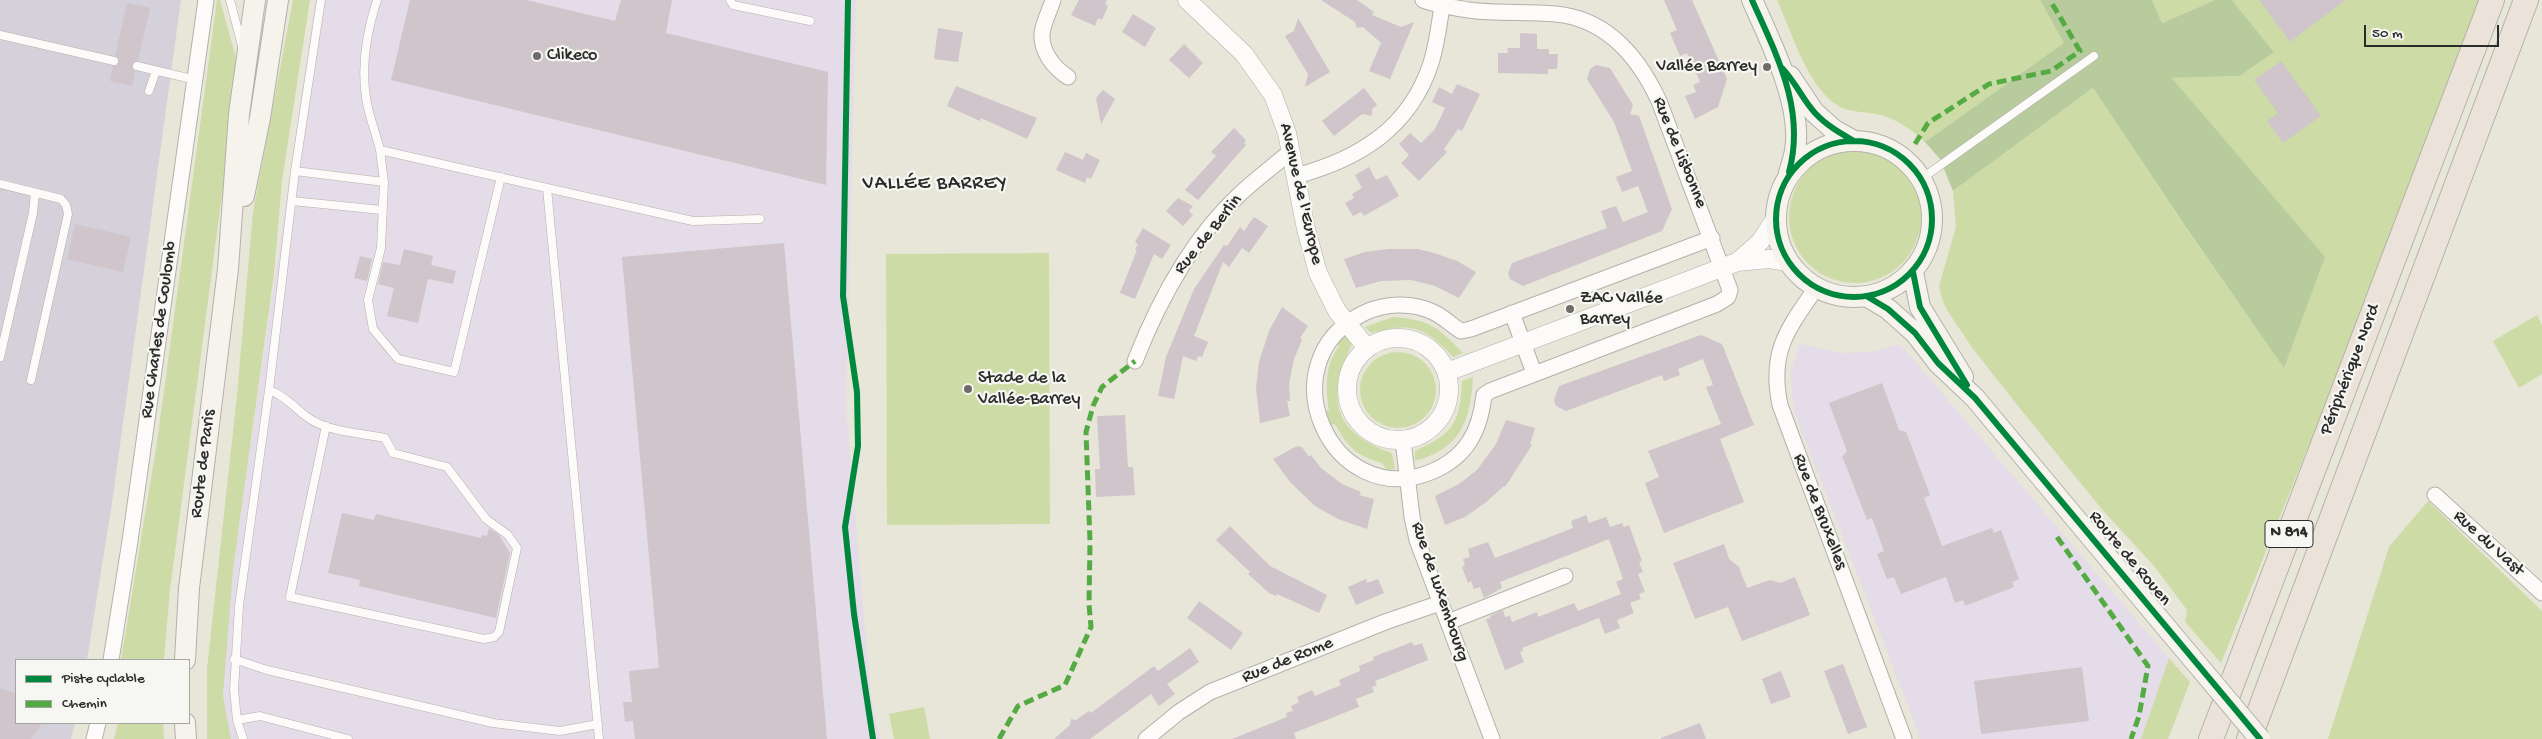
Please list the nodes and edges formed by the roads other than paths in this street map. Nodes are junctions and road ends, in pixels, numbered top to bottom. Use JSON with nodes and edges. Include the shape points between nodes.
{"nodes":[{"id":1,"x":206,"y":0,"type":"edge"},
{"id":2,"x":230,"y":0,"type":"edge"},
{"id":3,"x":255,"y":0,"type":"edge"},
{"id":4,"x":278,"y":0,"type":"edge"},
{"id":5,"x":287,"y":0,"type":"edge"},
{"id":6,"x":321,"y":0,"type":"edge"},
{"id":7,"x":377,"y":0,"type":"edge"},
{"id":8,"x":730,"y":0,"type":"edge"},
{"id":9,"x":1053,"y":0,"type":"edge"},
{"id":10,"x":1187,"y":0,"type":"edge"},
{"id":11,"x":1423,"y":0,"type":"edge"},
{"id":12,"x":1752,"y":0,"type":"edge"},
{"id":13,"x":2492,"y":0,"type":"edge"},
{"id":14,"x":2526,"y":0,"type":"edge"},
{"id":15,"x":1442,"y":6,"type":"junction"},
{"id":16,"x":810,"y":21,"type":"dead end"},
{"id":17,"x":0,"y":35,"type":"edge"},
{"id":18,"x":2094,"y":56,"type":"dead end"},
{"id":19,"x":114,"y":61,"type":"dead end"},
{"id":20,"x":246,"y":64,"type":"junction"},
{"id":21,"x":137,"y":66,"type":"dead end"},
{"id":22,"x":1782,"y":68,"type":"junction"},
{"id":23,"x":156,"y":72,"type":"junction"},
{"id":24,"x":1068,"y":77,"type":"dead end"},
{"id":25,"x":196,"y":80,"type":"junction"},
{"id":26,"x":149,"y":92,"type":"dead end"},
{"id":27,"x":260,"y":118,"type":"junction"},
{"id":28,"x":1854,"y":141,"type":"junction"},
{"id":29,"x":380,"y":150,"type":"junction"},
{"id":30,"x":1291,"y":151,"type":"junction"},
{"id":31,"x":295,"y":171,"type":"junction"},
{"id":32,"x":1296,"y":176,"type":"junction"},
{"id":33,"x":501,"y":177,"type":"junction"},
{"id":34,"x":1788,"y":177,"type":"junction"},
{"id":35,"x":1921,"y":178,"type":"junction"},
{"id":36,"x":384,"y":182,"type":"junction"},
{"id":37,"x":0,"y":184,"type":"edge"},
{"id":38,"x":547,"y":188,"type":"junction"},
{"id":39,"x":35,"y":193,"type":"junction"},
{"id":40,"x":292,"y":201,"type":"junction"},
{"id":41,"x":382,"y":210,"type":"junction"},
{"id":42,"x":760,"y":219,"type":"dead end"},
{"id":43,"x":1775,"y":220,"type":"junction"},
{"id":44,"x":1712,"y":238,"type":"junction"},
{"id":45,"x":1788,"y":262,"type":"junction"},
{"id":46,"x":1730,"y":264,"type":"junction"},
{"id":47,"x":228,"y":269,"type":"junction"},
{"id":48,"x":1913,"y":272,"type":"junction"},
{"id":49,"x":1816,"y":288,"type":"junction"},
{"id":50,"x":1868,"y":297,"type":"junction"},
{"id":51,"x":1512,"y":313,"type":"junction"},
{"id":52,"x":1346,"y":324,"type":"junction"},
{"id":53,"x":1523,"y":343,"type":"junction"},
{"id":54,"x":1367,"y":348,"type":"junction"},
{"id":55,"x":0,"y":357,"type":"edge"},
{"id":56,"x":1135,"y":361,"type":"dead end"},
{"id":57,"x":1447,"y":372,"type":"junction"},
{"id":58,"x":1534,"y":373,"type":"junction"},
{"id":59,"x":31,"y":380,"type":"dead end"},
{"id":60,"x":269,"y":390,"type":"junction"},
{"id":61,"x":1975,"y":398,"type":"junction"},
{"id":62,"x":326,"y":426,"type":"junction"},
{"id":63,"x":1403,"y":440,"type":"junction"},
{"id":64,"x":1407,"y":477,"type":"junction"},
{"id":65,"x":2434,"y":495,"type":"dead end"},
{"id":66,"x":1565,"y":576,"type":"dead end"},
{"id":67,"x":2542,"y":593,"type":"edge"},
{"id":68,"x":1440,"y":603,"type":"junction"},
{"id":69,"x":1448,"y":622,"type":"junction"},
{"id":70,"x":111,"y":659,"type":"edge"},
{"id":71,"x":185,"y":659,"type":"edge"},
{"id":72,"x":234,"y":659,"type":"junction"},
{"id":73,"x":237,"y":720,"type":"junction"},
{"id":74,"x":98,"y":724,"type":"edge"},
{"id":75,"x":185,"y":724,"type":"edge"},
{"id":76,"x":598,"y":724,"type":"junction"},
{"id":77,"x":94,"y":739,"type":"edge"},
{"id":78,"x":186,"y":739,"type":"edge"},
{"id":79,"x":243,"y":739,"type":"edge"},
{"id":80,"x":348,"y":739,"type":"edge"},
{"id":81,"x":599,"y":739,"type":"edge"},
{"id":82,"x":1146,"y":739,"type":"edge"},
{"id":83,"x":1492,"y":739,"type":"edge"},
{"id":84,"x":1904,"y":739,"type":"edge"},
{"id":85,"x":2211,"y":739,"type":"edge"},
{"id":86,"x":2249,"y":739,"type":"edge"},
{"id":87,"x":2260,"y":739,"type":"edge"}],
"edges":[{"from":1,"to":25,"type":"street","name":"Rue Charles de Coulomb"},
{"from":2,"to":20,"type":"lane"},
{"from":3,"to":20,"type":"main road","name":"Route de Paris"},
{"from":4,"to":27,"type":"main road","name":"Route de Paris"},
{"from":5,"to":27,"type":"lane"},
{"from":6,"to":31,"type":"lane"},
{"from":7,"to":29,"type":"lane","via":[[366,52],[365,83]]},
{"from":8,"to":16,"type":"lane","via":[[733,4]]},
{"from":9,"to":24,"type":"street","via":[[1042,34],[1045,51],[1056,69]]},
{"from":10,"to":30,"type":"street","name":"Avenue de l'Europe","via":[[1227,36],[1260,74],[1281,114]]},
{"from":11,"to":15,"type":"street","name":"Rue de Lisbonne"},
{"from":12,"to":22,"type":"main road"},
{"from":13,"to":85,"type":"highway","name":"Périphérique Nord","number":"N 814"},
{"from":14,"to":86,"type":"highway","name":"Périphérique Nord","number":"N 814"},
{"from":15,"to":32,"type":"street","via":[[1425,78],[1402,116],[1382,136],[1356,154]]},
{"from":15,"to":44,"type":"street","name":"Rue de Lisbonne","via":[[1516,14],[1558,14],[1596,25],[1609,33],[1624,46],[1650,81]]},
{"from":17,"to":19,"type":"lane"},
{"from":18,"to":35,"type":"lane"},
{"from":20,"to":47,"type":"main road","name":"Route de Paris","via":[[239,114]]},
{"from":21,"to":23,"type":"lane"},
{"from":22,"to":28,"type":"main road","via":[[1814,112],[1834,130]]},
{"from":22,"to":34,"type":"main road","via":[[1796,136]]},
{"from":23,"to":25,"type":"lane"},
{"from":23,"to":26,"type":"lane"},
{"from":25,"to":70,"type":"street","name":"Rue Charles de Coulomb"},
{"from":27,"to":47,"type":"main road","name":"Route de Paris"},
{"from":28,"to":34,"type":"main road","via":[[1826,145],[1810,154]]},
{"from":28,"to":35,"type":"main road","via":[[1880,145],[1896,153]]},
{"from":29,"to":33,"type":"lane"},
{"from":29,"to":36,"type":"lane"},
{"from":30,"to":32,"type":"street","name":"Avenue de l'Europe"},
{"from":30,"to":56,"type":"street","name":"Rue de Berlin","via":[[1241,193],[1196,246],[1160,304]]},
{"from":31,"to":36,"type":"lane"},
{"from":31,"to":40,"type":"lane"},
{"from":32,"to":52,"type":"street","name":"Avenue de l'Europe","via":[[1318,273]]},
{"from":33,"to":38,"type":"lane"},
{"from":33,"to":41,"type":"lane","via":[[454,372],[398,359],[373,329],[368,300],[381,248]]},
{"from":34,"to":43,"type":"main road","via":[[1781,190]]},
{"from":35,"to":48,"type":"main road","via":[[1932,211],[1932,228],[1928,245]]},
{"from":36,"to":41,"type":"lane"},
{"from":37,"to":39,"type":"lane"},
{"from":38,"to":42,"type":"lane","via":[[693,221]]},
{"from":38,"to":76,"type":"lane"},
{"from":39,"to":55,"type":"lane"},
{"from":39,"to":59,"type":"lane","via":[[61,199],[68,214]]},
{"from":40,"to":41,"type":"lane"},
{"from":40,"to":60,"type":"lane"},
{"from":43,"to":45,"type":"main road"},
{"from":43,"to":46,"type":"street","via":[[1760,242]]},
{"from":44,"to":46,"type":"street","name":"Rue de Lisbonne"},
{"from":44,"to":51,"type":"street"},
{"from":45,"to":46,"type":"street","via":[[1769,259]]},
{"from":45,"to":49,"type":"main road","via":[[1800,277]]},
{"from":46,"to":53,"type":"street"},
{"from":46,"to":58,"type":"street","name":"Rue de Lisbonne","via":[[1730,290],[1724,300]]},
{"from":47,"to":71,"type":"main road","name":"Route de Paris","via":[[189,588]]},
{"from":48,"to":50,"type":"main road","via":[[1898,285]]},
{"from":48,"to":61,"type":"main road","name":"Route de Rouen","via":[[1920,308]]},
{"from":49,"to":50,"type":"main road","via":[[1841,296]]},
{"from":49,"to":84,"type":"street","name":"Rue de Bruxelles","via":[[1782,343],[1776,365],[1777,390],[1788,428]]},
{"from":50,"to":61,"type":"main road","name":"Route de Rouen","via":[[1888,309],[1915,333],[1938,363]]},
{"from":51,"to":52,"type":"street","via":[[1461,331],[1432,311],[1400,305],[1370,310]]},
{"from":51,"to":53,"type":"street"},
{"from":52,"to":54,"type":"street","name":"Avenue de l'Europe"},
{"from":52,"to":64,"type":"street","via":[[1331,338],[1317,367],[1314,398],[1322,429],[1330,442],[1354,464],[1384,476]]},
{"from":53,"to":57,"type":"street"},
{"from":53,"to":58,"type":"street"},
{"from":54,"to":57,"type":"street","via":[[1384,339],[1413,339],[1437,355]]},
{"from":54,"to":63,"type":"street","via":[[1351,369],[1347,395],[1350,408],[1366,429],[1390,440]]},
{"from":57,"to":63,"type":"street","via":[[1450,395],[1442,417],[1425,433]]},
{"from":58,"to":64,"type":"street","name":"Rue de Lisbonne","via":[[1484,395],[1477,430],[1458,456],[1431,472]]},
{"from":60,"to":62,"type":"lane","via":[[285,397],[307,417]]},
{"from":60,"to":72,"type":"lane"},
{"from":61,"to":87,"type":"main road","name":"Route de Rouen","bridge":true},
{"from":62,"to":62,"type":"lane","via":[[290,597],[484,639],[494,637],[499,632],[517,548],[508,535],[486,519],[447,467],[394,454],[385,438]]},
{"from":63,"to":64,"type":"street","name":"Rue de Luxembourg"},
{"from":64,"to":68,"type":"street","name":"Rue de Luxembourg","via":[[1417,540]]},
{"from":65,"to":67,"type":"street","name":"Rue du Vast"},
{"from":66,"to":69,"type":"street"},
{"from":68,"to":69,"type":"street","name":"Rue de Luxembourg"},
{"from":68,"to":82,"type":"street","name":"Rue de Rome","via":[[1210,692]]},
{"from":69,"to":83,"type":"street","name":"Rue de Luxembourg"},
{"from":72,"to":73,"type":"lane"},
{"from":72,"to":76,"type":"lane","via":[[266,670],[493,723],[560,730]]},
{"from":73,"to":79,"type":"lane"},
{"from":73,"to":80,"type":"lane","via":[[260,716]]},
{"from":74,"to":77,"type":"street"},
{"from":75,"to":78,"type":"main road"},
{"from":76,"to":81,"type":"lane"}]}
